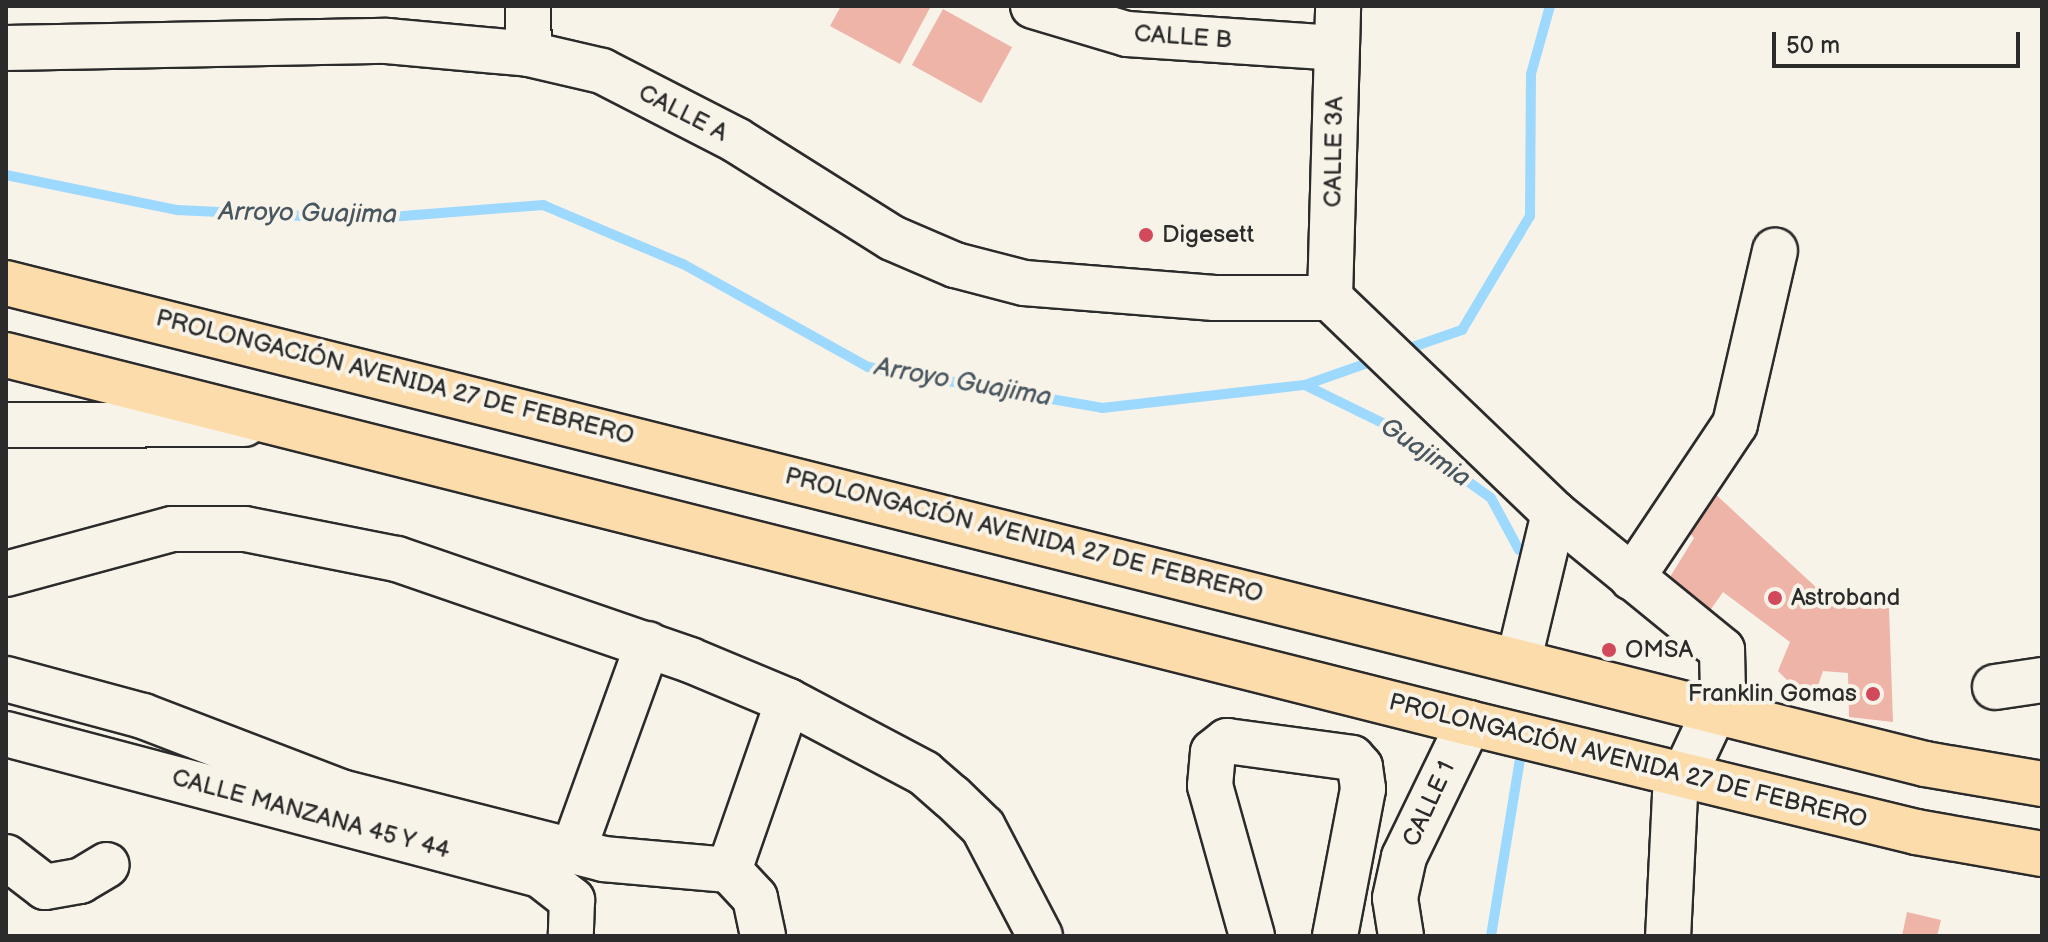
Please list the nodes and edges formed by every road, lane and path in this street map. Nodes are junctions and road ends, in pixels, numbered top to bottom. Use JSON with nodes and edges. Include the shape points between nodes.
{"nodes":[{"id":1,"x":528,"y":6,"type":"edge"},
{"id":2,"x":1033,"y":6,"type":"edge"},
{"id":3,"x":1337,"y":27,"type":"edge"},
{"id":4,"x":6,"y":48,"type":"edge"},
{"id":5,"x":529,"y":54,"type":"junction"},
{"id":6,"x":1775,"y":251,"type":"dead end"},
{"id":7,"x":6,"y":283,"type":"edge"},
{"id":8,"x":1345,"y":311,"type":"junction"},
{"id":9,"x":6,"y":355,"type":"edge"},
{"id":10,"x":6,"y":425,"type":"edge"},
{"id":11,"x":288,"y":425,"type":"junction"},
{"id":12,"x":1554,"y":513,"type":"junction"},
{"id":13,"x":6,"y":574,"type":"edge"},
{"id":14,"x":1632,"y":578,"type":"junction"},
{"id":15,"x":648,"y":644,"type":"junction"},
{"id":16,"x":1519,"y":659,"type":"junction"},
{"id":17,"x":6,"y":679,"type":"edge"},
{"id":18,"x":2042,"y":680,"type":"edge"},
{"id":19,"x":1995,"y":687,"type":"dead end"},
{"id":20,"x":788,"y":701,"type":"junction"},
{"id":21,"x":1716,"y":710,"type":"junction"},
{"id":22,"x":1469,"y":723,"type":"junction"},
{"id":23,"x":6,"y":734,"type":"edge"},
{"id":24,"x":1681,"y":772,"type":"junction"},
{"id":25,"x":2042,"y":784,"type":"edge"},
{"id":26,"x":573,"y":851,"type":"junction"},
{"id":27,"x":2042,"y":854,"type":"edge"},
{"id":28,"x":6,"y":857,"type":"edge"},
{"id":29,"x":107,"y":865,"type":"dead end"},
{"id":30,"x":729,"y":870,"type":"junction"},
{"id":31,"x":571,"y":936,"type":"edge"},
{"id":32,"x":763,"y":936,"type":"edge"},
{"id":33,"x":1040,"y":936,"type":"edge"},
{"id":34,"x":1252,"y":936,"type":"edge"},
{"id":35,"x":1335,"y":936,"type":"edge"},
{"id":36,"x":1401,"y":936,"type":"edge"},
{"id":37,"x":1668,"y":936,"type":"edge"}],
"edges":[{"from":1,"to":5,"type":"street"},
{"from":2,"to":3,"type":"street","name":"CALLE B","via":[[1127,34]]},
{"from":3,"to":8,"type":"street","name":"CALLE 3A"},
{"from":4,"to":5,"type":"street","name":"CALLE A","via":[[387,41]]},
{"from":5,"to":8,"type":"street","name":"CALLE A","via":[[602,71],[736,140],[892,238],[955,265],[1024,283]]},
{"from":6,"to":14,"type":"street","via":[[1735,424]]},
{"from":7,"to":16,"type":"main road","name":"PROLONGACIÓN AVENIDA 27 DE FEBRERO"},
{"from":8,"to":12,"type":"street"},
{"from":9,"to":11,"type":"main road","name":"PROLONGACIÓN AVENIDA 27 DE FEBRERO"},
{"from":10,"to":11,"type":"street"},
{"from":11,"to":22,"type":"main road","name":"PROLONGACIÓN AVENIDA 27 DE FEBRERO"},
{"from":12,"to":14,"type":"street"},
{"from":12,"to":16,"type":"street"},
{"from":13,"to":15,"type":"street","via":[[172,529],[245,529],[397,559]]},
{"from":14,"to":21,"type":"street","via":[[1722,650],[1725,677]]},
{"from":15,"to":20,"type":"street"},
{"from":15,"to":26,"type":"street"},
{"from":16,"to":21,"type":"main road","name":"PROLONGACIÓN AVENIDA 27 DE FEBRERO"},
{"from":17,"to":26,"type":"street","via":[[143,716],[341,792]]},
{"from":18,"to":19,"type":"street"},
{"from":20,"to":30,"type":"street"},
{"from":20,"to":33,"type":"street","via":[[924,773],[952,797],[983,827]]},
{"from":21,"to":24,"type":"street"},
{"from":21,"to":25,"type":"main road","name":"PROLONGACIÓN AVENIDA 27 DE FEBRERO","via":[[1925,764]]},
{"from":22,"to":24,"type":"main road","name":"PROLONGACIÓN AVENIDA 27 DE FEBRERO"},
{"from":22,"to":36,"type":"street","name":"CALLE 1","via":[[1404,857],[1395,898]]},
{"from":23,"to":31,"type":"street","name":"CALLE MANZANA 45 Y 44","via":[[540,875],[572,900]]},
{"from":24,"to":27,"type":"main road","name":"PROLONGACIÓN AVENIDA 27 DE FEBRERO","via":[[1916,832]]},
{"from":24,"to":37,"type":"street","via":[[1670,823]]},
{"from":26,"to":30,"type":"street","via":[[641,866]]},
{"from":28,"to":29,"type":"street","via":[[45,887],[80,881]]},
{"from":30,"to":32,"type":"street","via":[[755,898]]},
{"from":34,"to":35,"type":"street","via":[[1210,786],[1213,752],[1227,741],[1352,758],[1360,767],[1363,789]]}]}
